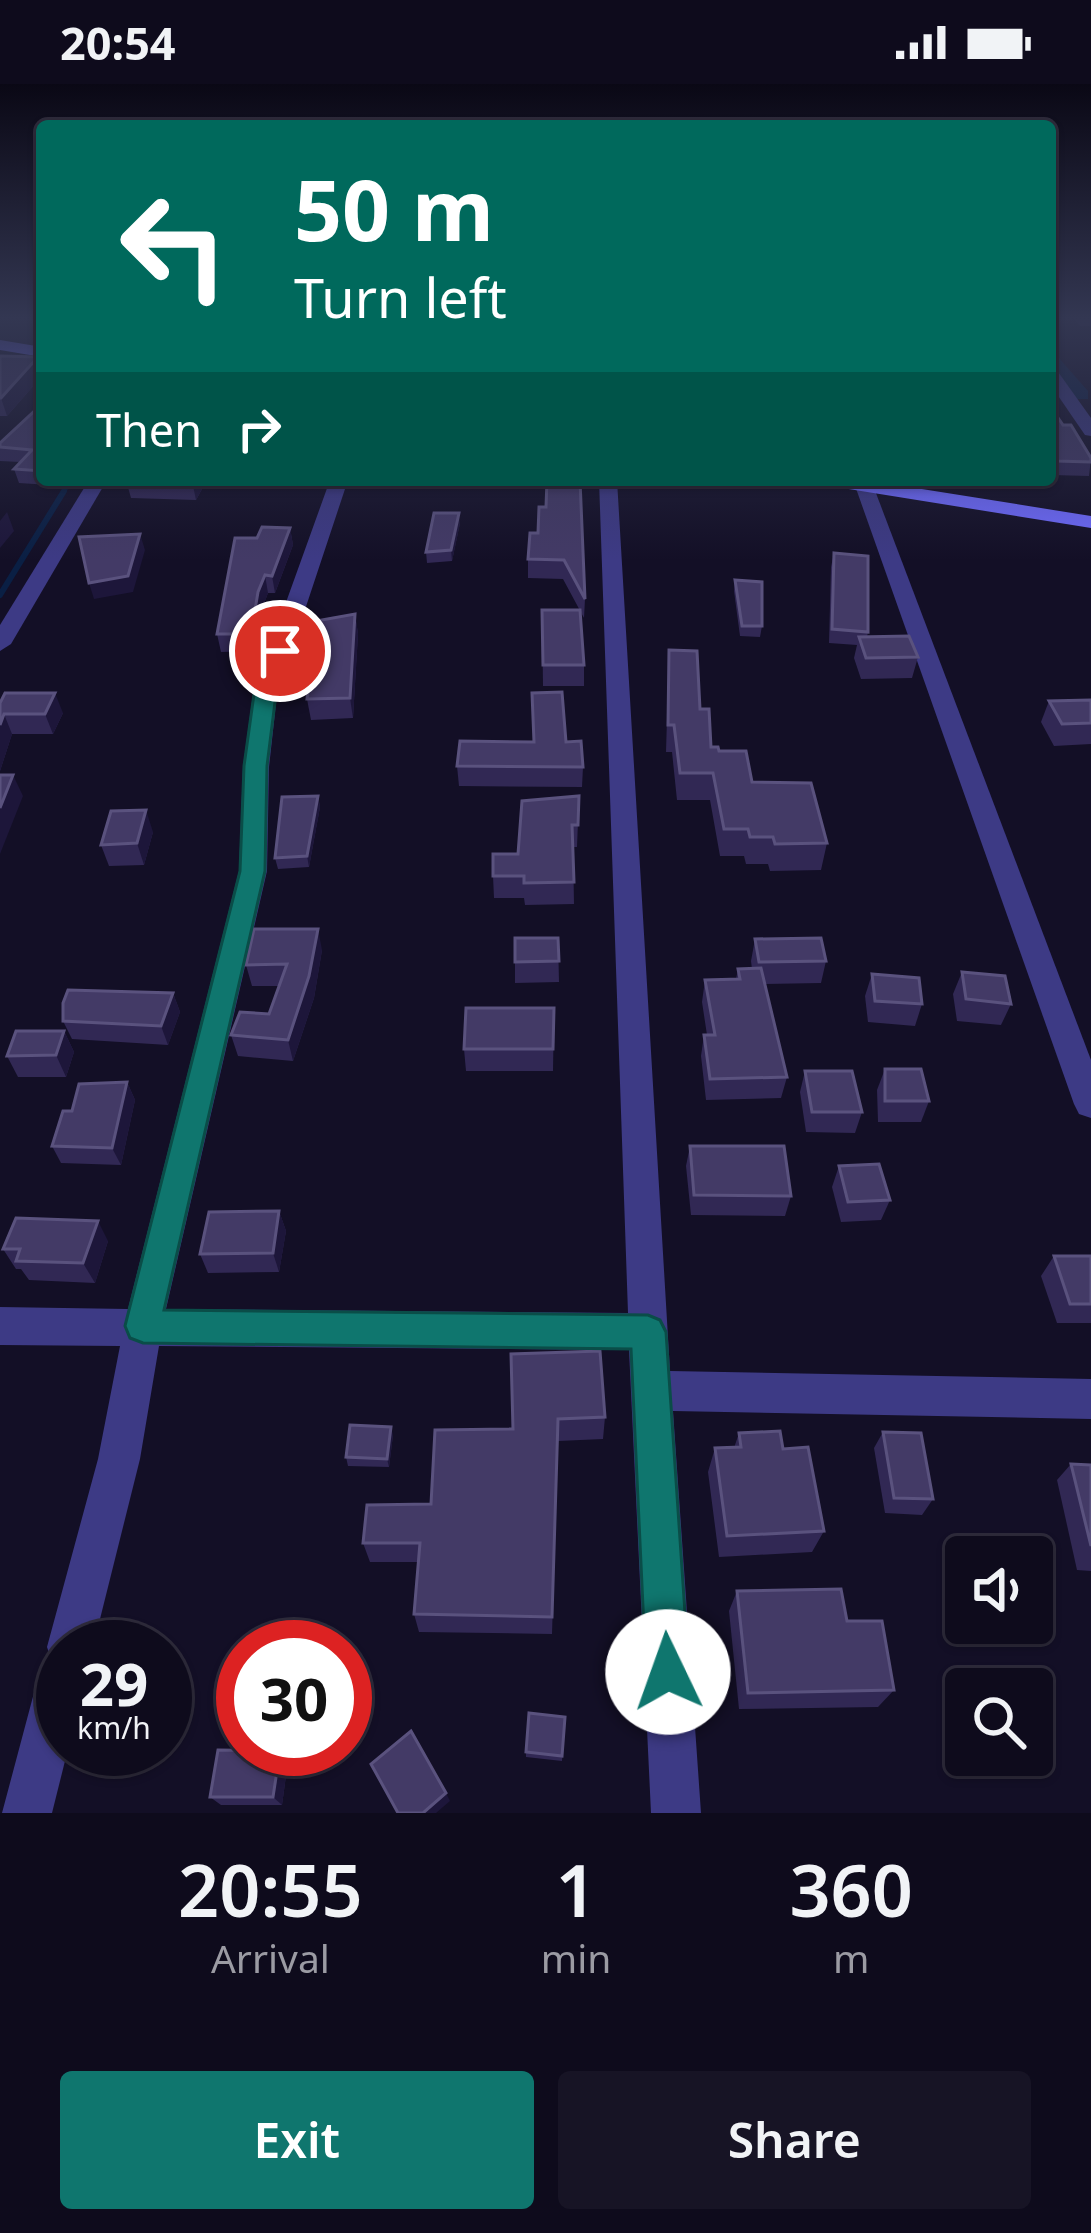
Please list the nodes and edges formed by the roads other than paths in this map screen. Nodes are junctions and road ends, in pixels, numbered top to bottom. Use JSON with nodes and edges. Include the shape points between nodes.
{"nodes":[{"id":1,"x":1081,"y":402,"type":"edge"},
{"id":2,"x":1091,"y":431,"type":"edge"},
{"id":3,"x":94,"y":486,"type":"edge"},
{"id":4,"x":337,"y":486,"type":"edge"},
{"id":5,"x":608,"y":486,"type":"edge"},
{"id":6,"x":864,"y":486,"type":"edge"},
{"id":7,"x":881,"y":486,"type":"edge"},
{"id":8,"x":1091,"y":522,"type":"edge"},
{"id":9,"x":0,"y":644,"type":"edge"},
{"id":10,"x":1091,"y":1104,"type":"edge"},
{"id":11,"x":0,"y":1326,"type":"edge"},
{"id":12,"x":143,"y":1326,"type":"junction"},
{"id":13,"x":648,"y":1332,"type":"junction"},
{"id":14,"x":652,"y":1391,"type":"junction"},
{"id":15,"x":1091,"y":1399,"type":"edge"},
{"id":16,"x":77,"y":1620,"type":"edge"},
{"id":17,"x":37,"y":1776,"type":"edge"},
{"id":18,"x":27,"y":1813,"type":"edge"},
{"id":19,"x":676,"y":1813,"type":"edge"}],
"edges":[{"from":1,"to":2,"type":"street"},
{"from":3,"to":9,"type":"street"},
{"from":4,"to":12,"type":"street","via":[[265,694],[253,871]]},
{"from":5,"to":13,"type":"street"},
{"from":6,"to":10,"type":"street"},
{"from":7,"to":8,"type":"main road"},
{"from":11,"to":12,"type":"street"},
{"from":12,"to":13,"type":"street"},
{"from":12,"to":16,"type":"street"},
{"from":13,"to":14,"type":"street"},
{"from":14,"to":15,"type":"street"},
{"from":14,"to":19,"type":"street"},
{"from":17,"to":18,"type":"street"}]}
